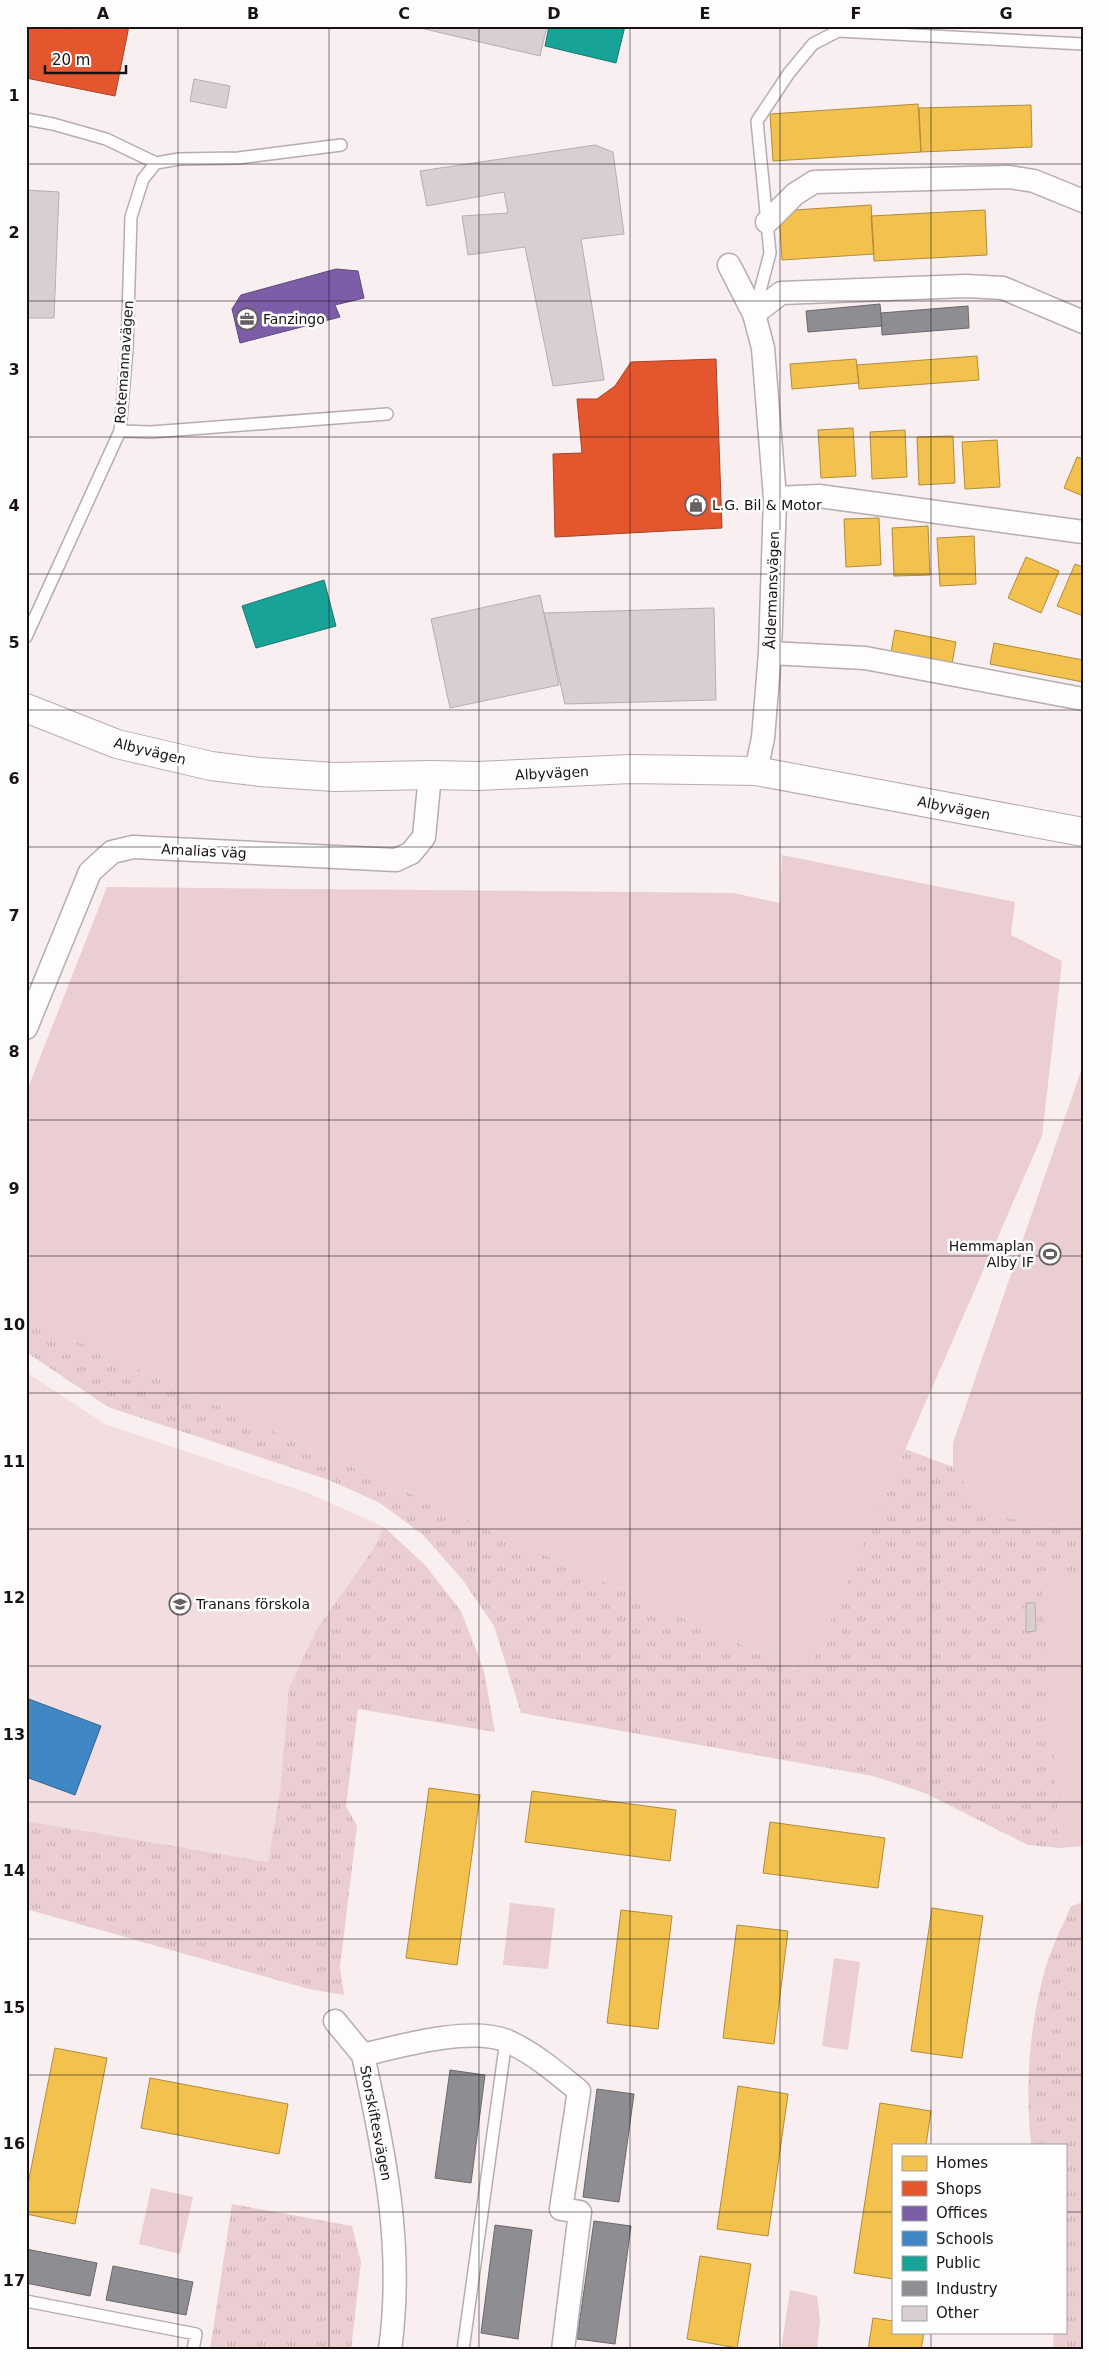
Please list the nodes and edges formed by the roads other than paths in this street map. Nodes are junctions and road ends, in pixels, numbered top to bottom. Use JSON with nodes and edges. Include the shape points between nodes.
{"nodes":[{"id":1,"x":1083,"y":44,"type":"edge"},
{"id":2,"x":26,"y":119,"type":"edge"},
{"id":3,"x":341,"y":145,"type":"dead end"},
{"id":4,"x":156,"y":163,"type":"junction"},
{"id":5,"x":1083,"y":201,"type":"edge"},
{"id":6,"x":767,"y":222,"type":"junction"},
{"id":7,"x":729,"y":265,"type":"dead end"},
{"id":8,"x":754,"y":314,"type":"junction"},
{"id":9,"x":1083,"y":322,"type":"edge"},
{"id":10,"x":387,"y":414,"type":"dead end"},
{"id":11,"x":120,"y":432,"type":"junction"},
{"id":12,"x":775,"y":498,"type":"junction"},
{"id":13,"x":1083,"y":532,"type":"edge"},
{"id":14,"x":26,"y":637,"type":"edge"},
{"id":15,"x":770,"y":653,"type":"junction"},
{"id":16,"x":1083,"y":698,"type":"edge"},
{"id":17,"x":26,"y":708,"type":"edge"},
{"id":18,"x":756,"y":771,"type":"junction"},
{"id":19,"x":430,"y":775,"type":"junction"},
{"id":20,"x":1083,"y":832,"type":"edge"},
{"id":21,"x":26,"y":1028,"type":"edge"},
{"id":22,"x":335,"y":2020,"type":"dead end"},
{"id":23,"x":506,"y":2040,"type":"junction"},
{"id":24,"x":363,"y":2055,"type":"junction"},
{"id":25,"x":26,"y":2301,"type":"edge"},
{"id":26,"x":193,"y":2350,"type":"edge"},
{"id":27,"x":390,"y":2350,"type":"edge"},
{"id":28,"x":463,"y":2350,"type":"edge"},
{"id":29,"x":563,"y":2350,"type":"edge"}],
"edges":[{"from":1,"to":6,"type":"lane","via":[[838,31],[813,44],[757,121]]},
{"from":2,"to":4,"type":"lane","via":[[106,139]]},
{"from":3,"to":4,"type":"lane","via":[[238,158],[179,159]]},
{"from":4,"to":11,"type":"lane","name":"Rotemannavägen","via":[[143,179],[131,217],[127,349]]},
{"from":5,"to":6,"type":"street","via":[[1034,181],[1009,177],[814,182],[795,194]]},
{"from":6,"to":8,"type":"lane","via":[[770,253]]},
{"from":7,"to":8,"type":"street","name":"Åldermansvägen"},
{"from":8,"to":9,"type":"street","via":[[781,293],[966,286],[1003,288]]},
{"from":8,"to":12,"type":"street","name":"Åldermansvägen","via":[[763,348]]},
{"from":10,"to":11,"type":"lane"},
{"from":11,"to":14,"type":"lane","name":"Rotemannavägen"},
{"from":12,"to":13,"type":"street","via":[[819,496]]},
{"from":12,"to":15,"type":"street","name":"Åldermansvägen"},
{"from":15,"to":16,"type":"street","via":[[865,658]]},
{"from":15,"to":18,"type":"street","name":"Åldermansvägen","via":[[763,738]]},
{"from":17,"to":19,"type":"street","name":"Albyvägen","via":[[117,744],[211,766],[334,777]]},
{"from":18,"to":19,"type":"street","name":"Albyvägen","via":[[631,769]]},
{"from":18,"to":20,"type":"street","name":"Albyvägen"},
{"from":19,"to":21,"type":"street","name":"Amalias väg","via":[[424,837],[411,853],[396,860],[133,847],[112,852],[90,872]]},
{"from":22,"to":24,"type":"street"},
{"from":23,"to":24,"type":"street","name":"Storskiftesvägen","via":[[463,2035]]},
{"from":23,"to":28,"type":"lane"},
{"from":23,"to":29,"type":"street","name":"Storskiftesvägen","via":[[543,2062],[579,2091],[560,2209],[580,2212]]},
{"from":24,"to":27,"type":"street","name":"Storskiftesvägen","via":[[387,2168],[395,2244],[395,2306]]},
{"from":25,"to":26,"type":"lane","via":[[196,2334]]}]}
